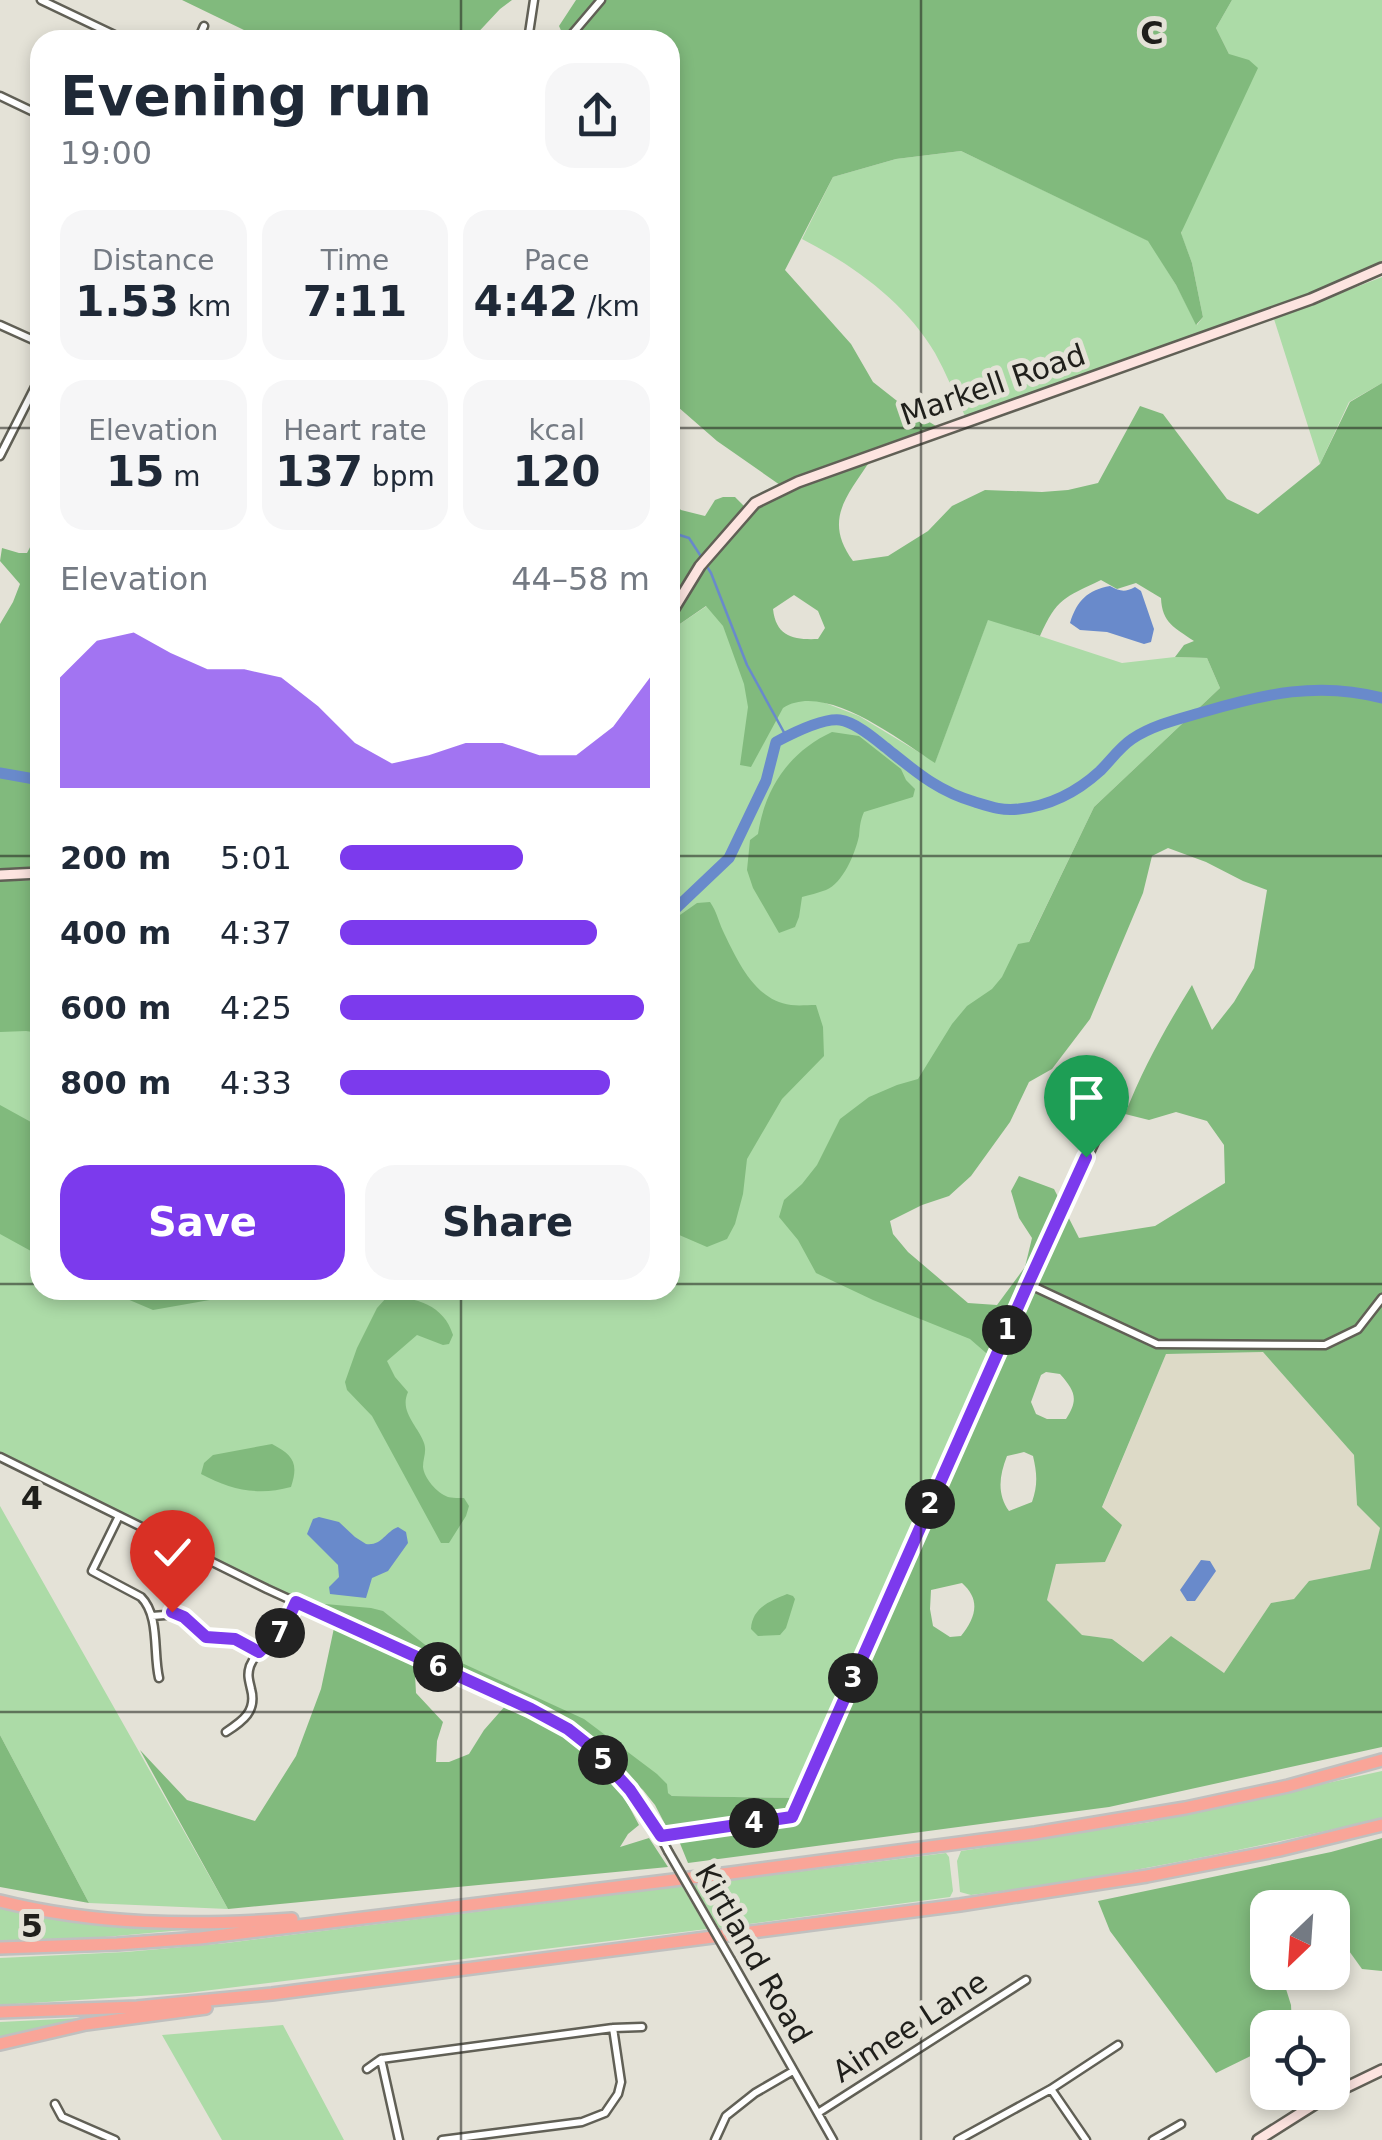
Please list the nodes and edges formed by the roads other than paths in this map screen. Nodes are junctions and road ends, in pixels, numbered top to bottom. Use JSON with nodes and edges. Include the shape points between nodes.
{"nodes":[{"id":1,"x":41,"y":0,"type":"edge"},
{"id":2,"x":534,"y":0,"type":"edge"},
{"id":3,"x":601,"y":0,"type":"edge"},
{"id":4,"x":204,"y":26,"type":"dead end"},
{"id":5,"x":104,"y":30,"type":"edge"},
{"id":6,"x":202,"y":30,"type":"edge"},
{"id":7,"x":530,"y":30,"type":"edge"},
{"id":8,"x":576,"y":30,"type":"edge"},
{"id":9,"x":0,"y":96,"type":"edge"},
{"id":10,"x":30,"y":110,"type":"edge"},
{"id":11,"x":1382,"y":268,"type":"edge"},
{"id":12,"x":0,"y":325,"type":"edge"},
{"id":13,"x":30,"y":338,"type":"edge"},
{"id":14,"x":30,"y":397,"type":"edge"},
{"id":15,"x":0,"y":456,"type":"edge"},
{"id":16,"x":680,"y":599,"type":"edge"},
{"id":17,"x":30,"y":874,"type":"edge"},
{"id":18,"x":0,"y":875,"type":"edge"},
{"id":19,"x":1121,"y":1087,"type":"dead end"},
{"id":20,"x":1028,"y":1284,"type":"junction"},
{"id":21,"x":1382,"y":1298,"type":"edge"},
{"id":22,"x":0,"y":1457,"type":"edge"},
{"id":23,"x":120,"y":1516,"type":"junction"},
{"id":24,"x":296,"y":1602,"type":"junction"},
{"id":25,"x":152,"y":1616,"type":"junction"},
{"id":26,"x":259,"y":1652,"type":"junction"},
{"id":27,"x":159,"y":1678,"type":"dead end"},
{"id":28,"x":226,"y":1732,"type":"dead end"},
{"id":29,"x":1382,"y":1760,"type":"edge"},
{"id":30,"x":1382,"y":1825,"type":"edge"},
{"id":31,"x":661,"y":1836,"type":"junction"},
{"id":32,"x":0,"y":1902,"type":"edge"},
{"id":33,"x":416,"y":1910,"type":"junction"},
{"id":34,"x":0,"y":1948,"type":"edge"},
{"id":35,"x":1026,"y":1980,"type":"dead end"},
{"id":36,"x":358,"y":1983,"type":"junction"},
{"id":37,"x":0,"y":2012,"type":"edge"},
{"id":38,"x":642,"y":2027,"type":"dead end"},
{"id":39,"x":613,"y":2028,"type":"junction"},
{"id":40,"x":0,"y":2044,"type":"edge"},
{"id":41,"x":1118,"y":2045,"type":"dead end"},
{"id":42,"x":381,"y":2060,"type":"junction"},
{"id":43,"x":367,"y":2069,"type":"dead end"},
{"id":44,"x":1382,"y":2070,"type":"edge"},
{"id":45,"x":793,"y":2071,"type":"junction"},
{"id":46,"x":1051,"y":2089,"type":"junction"},
{"id":47,"x":55,"y":2104,"type":"dead end"},
{"id":48,"x":818,"y":2112,"type":"junction"},
{"id":49,"x":1181,"y":2124,"type":"dead end"},
{"id":50,"x":486,"y":2137,"type":"edge"},
{"id":51,"x":115,"y":2140,"type":"edge"},
{"id":52,"x":399,"y":2140,"type":"edge"},
{"id":53,"x":442,"y":2140,"type":"edge"},
{"id":54,"x":714,"y":2140,"type":"edge"},
{"id":55,"x":833,"y":2140,"type":"edge"},
{"id":56,"x":958,"y":2140,"type":"edge"},
{"id":57,"x":1086,"y":2140,"type":"edge"},
{"id":58,"x":1153,"y":2140,"type":"edge"},
{"id":59,"x":1258,"y":2140,"type":"edge"}],
"edges":[{"from":1,"to":5,"type":"street"},
{"from":2,"to":7,"type":"street"},
{"from":3,"to":8,"type":"street"},
{"from":4,"to":6,"type":"street"},
{"from":9,"to":10,"type":"street"},
{"from":11,"to":16,"type":"street","name":"Markell Road","via":[[798,482],[755,504]]},
{"from":12,"to":13,"type":"street"},
{"from":14,"to":15,"type":"street"},
{"from":17,"to":18,"type":"street"},
{"from":19,"to":20,"type":"street"},
{"from":20,"to":21,"type":"street","via":[[1158,1344],[1324,1345],[1358,1329]]},
{"from":20,"to":31,"type":"street","via":[[792,1817]]},
{"from":22,"to":23,"type":"street","name":"Kirtland Road"},
{"from":23,"to":24,"type":"street","name":"Kirtland Road"},
{"from":23,"to":25,"type":"street","via":[[92,1571],[141,1597]]},
{"from":24,"to":26,"type":"street","via":[[283,1630]]},
{"from":24,"to":31,"type":"street","name":"Kirtland Road","via":[[568,1729],[630,1790]]},
{"from":25,"to":26,"type":"street","via":[[178,1614],[206,1637],[235,1639]]},
{"from":25,"to":27,"type":"street"},
{"from":26,"to":28,"type":"street","via":[[248,1678],[252,1709]]},
{"from":29,"to":33,"type":"highway","via":[[1288,1786],[1036,1833]]},
{"from":30,"to":36,"type":"highway","via":[[1044,1893]]},
{"from":31,"to":45,"type":"street","name":"Kirtland Road","bridge":true},
{"from":32,"to":33,"type":"highway","via":[[92,1919],[201,1924]]},
{"from":33,"to":34,"type":"highway","via":[[200,1938]]},
{"from":35,"to":48,"type":"street","name":"Aimee Lane"},
{"from":36,"to":37,"type":"highway","via":[[137,2008]]},
{"from":36,"to":40,"type":"highway","via":[[86,2024]]},
{"from":38,"to":39,"type":"street"},
{"from":39,"to":42,"type":"street"},
{"from":39,"to":50,"type":"street","via":[[621,2082],[605,2113]]},
{"from":41,"to":46,"type":"street"},
{"from":42,"to":43,"type":"street"},
{"from":42,"to":52,"type":"street"},
{"from":44,"to":59,"type":"street"},
{"from":45,"to":48,"type":"street","name":"Kirtland Road"},
{"from":45,"to":54,"type":"street","via":[[726,2116]]},
{"from":46,"to":56,"type":"street"},
{"from":46,"to":57,"type":"street"},
{"from":47,"to":51,"type":"street","via":[[62,2117]]},
{"from":48,"to":55,"type":"street","name":"Kirtland Road"},
{"from":49,"to":58,"type":"street"},
{"from":50,"to":53,"type":"street"}]}
